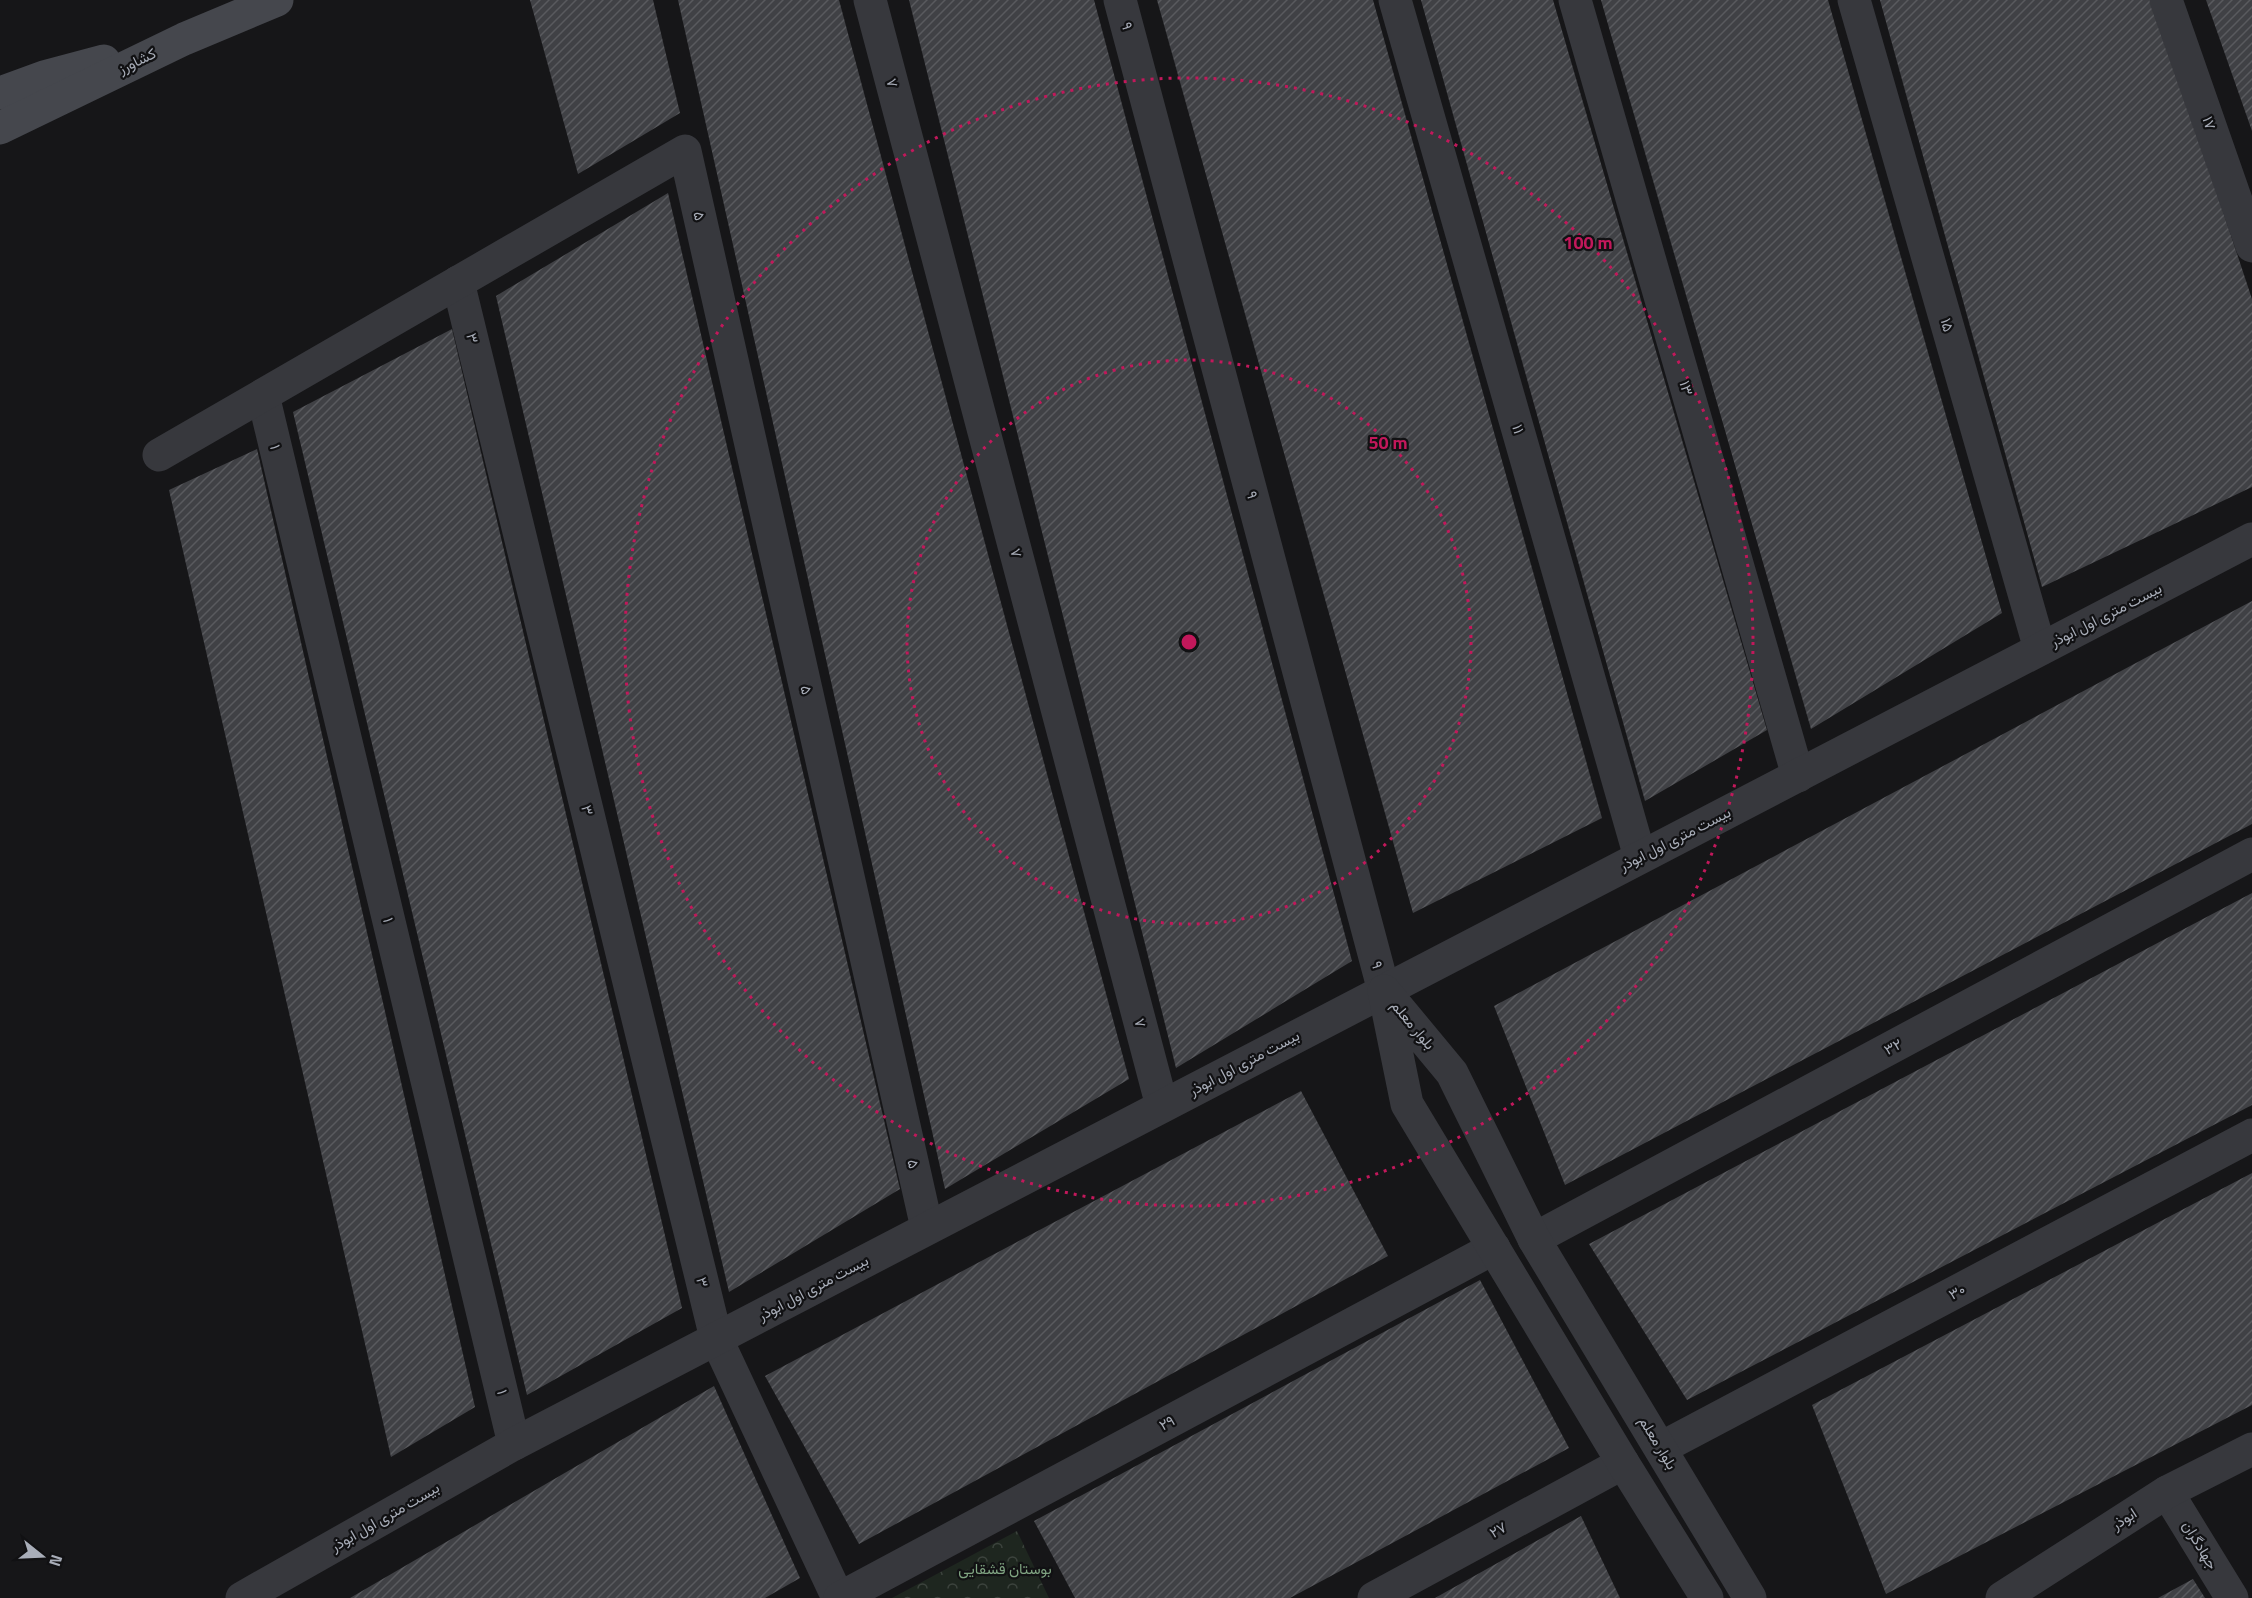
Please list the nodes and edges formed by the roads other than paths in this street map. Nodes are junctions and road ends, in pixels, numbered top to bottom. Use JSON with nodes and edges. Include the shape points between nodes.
{"nodes":[{"id":1,"x":277,"y":0,"type":"edge"},
{"id":2,"x":870,"y":0,"type":"edge"},
{"id":3,"x":1120,"y":0,"type":"edge"},
{"id":4,"x":1395,"y":0,"type":"edge"},
{"id":5,"x":1575,"y":0,"type":"edge"},
{"id":6,"x":1854,"y":0,"type":"edge"},
{"id":7,"x":2166,"y":0,"type":"edge"},
{"id":8,"x":184,"y":39,"type":"junction"},
{"id":9,"x":0,"y":93,"type":"edge"},
{"id":10,"x":0,"y":128,"type":"edge"},
{"id":11,"x":2252,"y":246,"type":"edge"},
{"id":12,"x":458,"y":282,"type":"junction"},
{"id":13,"x":263,"y":395,"type":"junction"},
{"id":14,"x":159,"y":455,"type":"dead end"},
{"id":15,"x":2252,"y":539,"type":"edge"},
{"id":16,"x":2040,"y":649,"type":"junction"},
{"id":17,"x":1797,"y":776,"type":"junction"},
{"id":18,"x":2252,"y":854,"type":"edge"},
{"id":19,"x":1640,"y":857,"type":"junction"},
{"id":20,"x":1384,"y":991,"type":"junction"},
{"id":21,"x":1162,"y":1106,"type":"junction"},
{"id":22,"x":2252,"y":1135,"type":"edge"},
{"id":23,"x":927,"y":1228,"type":"junction"},
{"id":24,"x":1534,"y":1239,"type":"junction"},
{"id":25,"x":1494,"y":1248,"type":"junction"},
{"id":26,"x":716,"y":1338,"type":"junction"},
{"id":27,"x":514,"y":1444,"type":"junction"},
{"id":28,"x":1661,"y":1448,"type":"junction"},
{"id":29,"x":2252,"y":1449,"type":"edge"},
{"id":30,"x":1623,"y":1463,"type":"junction"},
{"id":31,"x":2167,"y":1492,"type":"junction"},
{"id":32,"x":242,"y":1598,"type":"edge"},
{"id":33,"x":839,"y":1598,"type":"edge"},
{"id":34,"x":1374,"y":1598,"type":"edge"},
{"id":35,"x":1707,"y":1598,"type":"edge"},
{"id":36,"x":1750,"y":1598,"type":"edge"},
{"id":37,"x":2002,"y":1598,"type":"edge"},
{"id":38,"x":2232,"y":1598,"type":"edge"}],
"edges":[{"from":1,"to":8,"type":"main road","name":"کشاورز"},
{"from":2,"to":21,"type":"street","name":"۷"},
{"from":3,"to":20,"type":"street","name":"۹"},
{"from":4,"to":19,"type":"street","name":"۱۱"},
{"from":5,"to":17,"type":"street","name":"۱۳"},
{"from":6,"to":16,"type":"street","name":"۱۵"},
{"from":7,"to":11,"type":"street","name":"۱۷"},
{"from":8,"to":9,"type":"main road"},
{"from":8,"to":10,"type":"main road","name":"کشاورز"},
{"from":12,"to":13,"type":"street"},
{"from":12,"to":23,"type":"street","name":"۵","via":[[685,151]]},
{"from":12,"to":26,"type":"street","name":"۳"},
{"from":13,"to":14,"type":"street"},
{"from":13,"to":27,"type":"street","name":"۱"},
{"from":15,"to":16,"type":"street","name":"بیست متری اول ابوذر"},
{"from":16,"to":17,"type":"street","name":"بیست متری اول ابوذر"},
{"from":17,"to":19,"type":"street","name":"بیست متری اول ابوذر"},
{"from":18,"to":24,"type":"street","name":"۳۲"},
{"from":19,"to":20,"type":"street","name":"بیست متری اول ابوذر"},
{"from":20,"to":21,"type":"street","name":"بیست متری اول ابوذر"},
{"from":20,"to":24,"type":"street","name":"بلوار معلم","via":[[1452,1073]]},
{"from":20,"to":25,"type":"street","name":"بلوار معلم","via":[[1407,1104]]},
{"from":21,"to":23,"type":"street","name":"بیست متری اول ابوذر"},
{"from":22,"to":28,"type":"street","name":"۳۰"},
{"from":23,"to":26,"type":"street","name":"بیست متری اول ابوذر"},
{"from":24,"to":28,"type":"street","name":"بلوار معلم"},
{"from":25,"to":30,"type":"street","name":"بلوار معلم"},
{"from":25,"to":33,"type":"street","name":"۲۹"},
{"from":26,"to":27,"type":"street","name":"بیست متری اول ابوذر"},
{"from":26,"to":33,"type":"street","name":"۳"},
{"from":27,"to":32,"type":"street","name":"بیست متری اول ابوذر"},
{"from":28,"to":36,"type":"street","name":"بلوار معلم"},
{"from":29,"to":31,"type":"street","name":"ابوذر"},
{"from":30,"to":34,"type":"street","name":"۲۷"},
{"from":30,"to":35,"type":"street","name":"بلوار معلم"},
{"from":31,"to":37,"type":"street","name":"ابوذر"},
{"from":31,"to":38,"type":"street","name":"جهادگران"}]}
